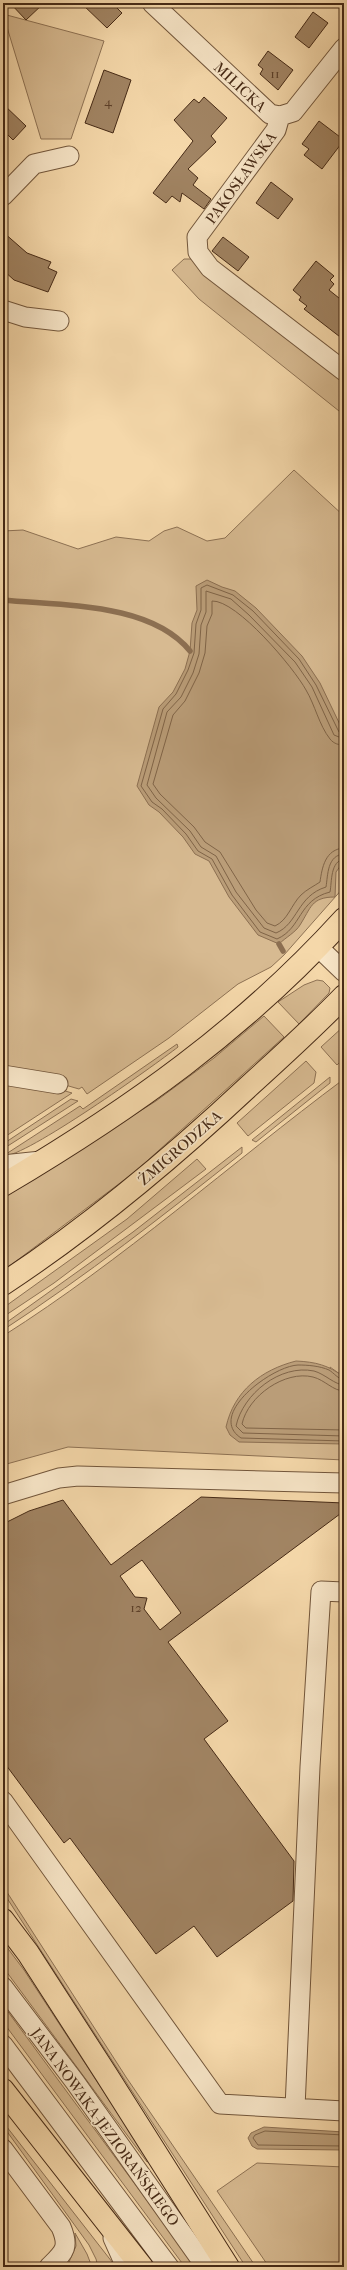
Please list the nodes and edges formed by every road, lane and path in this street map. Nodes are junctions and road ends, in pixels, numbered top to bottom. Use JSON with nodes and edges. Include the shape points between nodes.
{"nodes":[{"id":1,"x":152,"y":3,"type":"edge"},
{"id":2,"x":344,"y":48,"type":"edge"},
{"id":3,"x":280,"y":116,"type":"junction"},
{"id":4,"x":69,"y":156,"type":"dead end"},
{"id":5,"x":3,"y":196,"type":"edge"},
{"id":6,"x":7,"y":312,"type":"edge"},
{"id":7,"x":59,"y":321,"type":"dead end"},
{"id":8,"x":344,"y":371,"type":"edge"},
{"id":9,"x":344,"y":919,"type":"edge"},
{"id":10,"x":318,"y":947,"type":"junction"},
{"id":11,"x":344,"y":972,"type":"edge"},
{"id":12,"x":344,"y":996,"type":"edge"},
{"id":13,"x":3,"y":1075,"type":"edge"},
{"id":14,"x":58,"y":1084,"type":"dead end"},
{"id":15,"x":41,"y":1161,"type":"junction"},
{"id":16,"x":3,"y":1164,"type":"edge"},
{"id":17,"x":3,"y":1185,"type":"edge"},
{"id":18,"x":3,"y":1284,"type":"edge"},
{"id":19,"x":344,"y":1483,"type":"edge"},
{"id":20,"x":3,"y":1495,"type":"edge"},
{"id":21,"x":344,"y":1592,"type":"edge"},
{"id":22,"x":3,"y":1801,"type":"edge"},
{"id":23,"x":3,"y":1920,"type":"edge"},
{"id":24,"x":3,"y":1987,"type":"edge"},
{"id":25,"x":3,"y":2045,"type":"edge"},
{"id":26,"x":3,"y":2090,"type":"edge"},
{"id":27,"x":295,"y":2108,"type":"junction"},
{"id":28,"x":344,"y":2111,"type":"edge"},
{"id":29,"x":3,"y":2149,"type":"edge"},
{"id":30,"x":106,"y":2224,"type":"junction"},
{"id":31,"x":49,"y":2267,"type":"edge"},
{"id":32,"x":126,"y":2267,"type":"edge"},
{"id":33,"x":142,"y":2267,"type":"edge"},
{"id":34,"x":169,"y":2267,"type":"edge"},
{"id":35,"x":206,"y":2267,"type":"edge"},
{"id":36,"x":228,"y":2267,"type":"edge"}],
"edges":[{"from":1,"to":3,"type":"street","name":"MILICKA","via":[[263,110]]},
{"from":2,"to":3,"type":"street","name":"MILICKA","via":[[293,112]]},
{"from":3,"to":8,"type":"street","name":"PAKOSŁAWSKA","via":[[276,130],[197,237],[198,252],[210,268]]},
{"from":4,"to":5,"type":"street","via":[[34,164]]},
{"from":6,"to":7,"type":"street"},
{"from":9,"to":10,"type":"main road"},
{"from":10,"to":11,"type":"street"},
{"from":10,"to":15,"type":"main road","via":[[266,998],[197,1057],[141,1098]]},
{"from":12,"to":18,"type":"main road","name":"ŻMIGRODZKA","via":[[220,1113],[146,1178],[43,1257]]},
{"from":13,"to":14,"type":"street"},
{"from":15,"to":16,"type":"street"},
{"from":15,"to":17,"type":"main road"},
{"from":19,"to":20,"type":"street","via":[[78,1476],[59,1478]]},
{"from":21,"to":27,"type":"street","via":[[321,1592]]},
{"from":22,"to":27,"type":"street","via":[[220,2104]]},
{"from":23,"to":36,"type":"main road","via":[[28,1954]]},
{"from":24,"to":35,"type":"street","name":"JANA NOWAKA-JEZIORAŃSKIEGO","via":[[75,2082]]},
{"from":25,"to":34,"type":"street","name":"JANA NOWAKA-JEZIORAŃSKIEGO"},
{"from":26,"to":30,"type":"main road"},
{"from":27,"to":28,"type":"street"},
{"from":29,"to":31,"type":"street","via":[[60,2227],[66,2240],[64,2251]]},
{"from":30,"to":32,"type":"street"},
{"from":30,"to":33,"type":"main road"}]}
